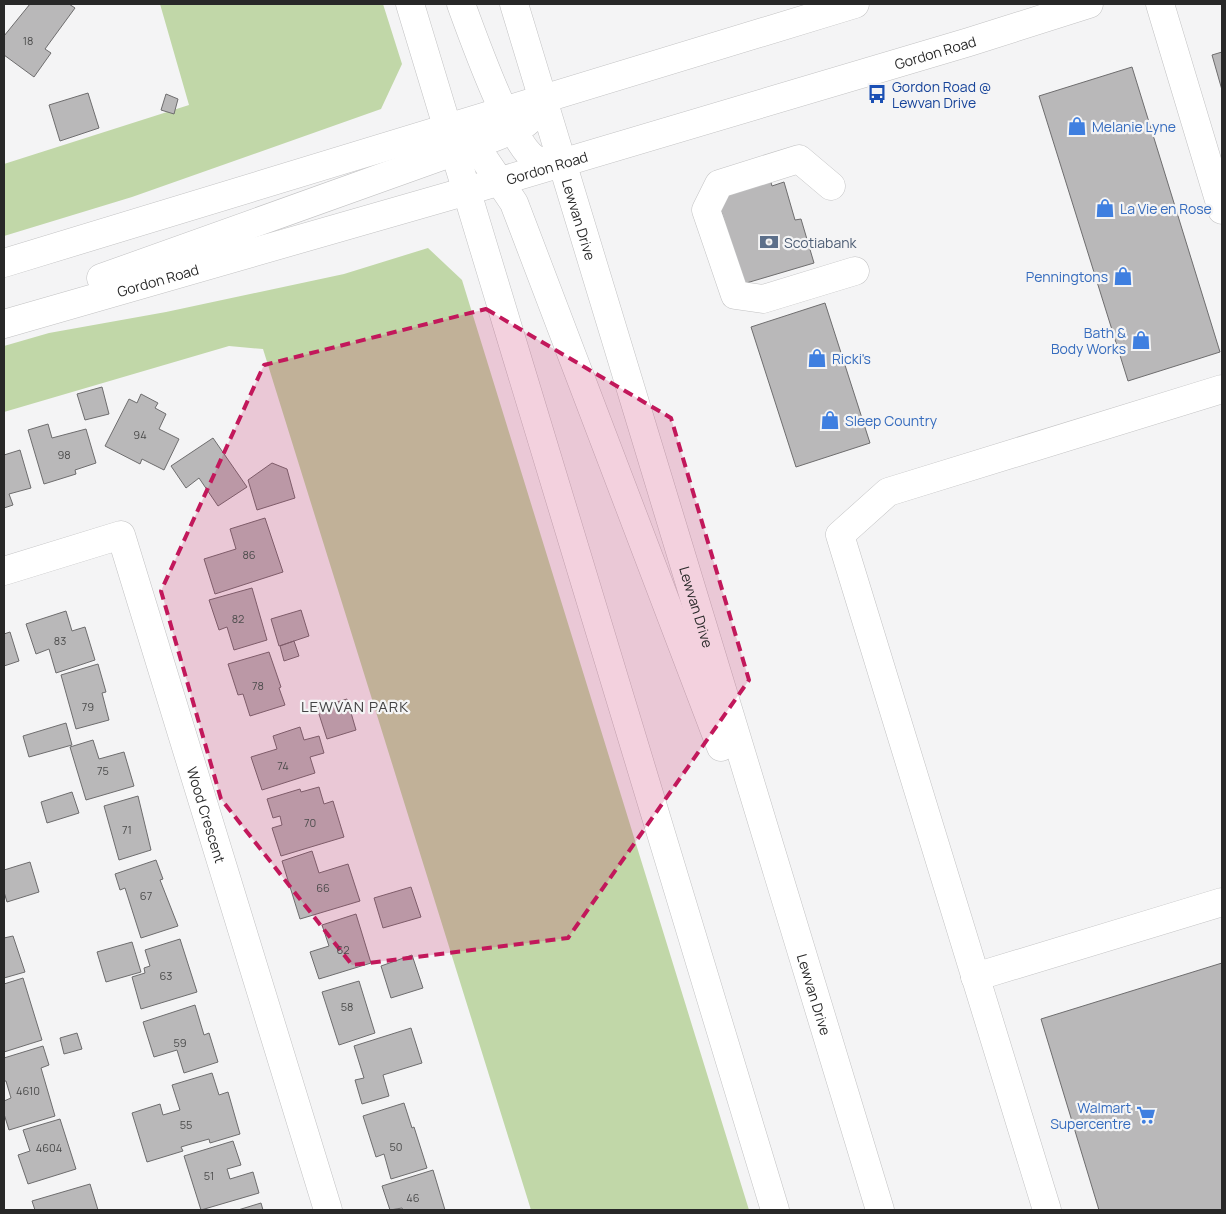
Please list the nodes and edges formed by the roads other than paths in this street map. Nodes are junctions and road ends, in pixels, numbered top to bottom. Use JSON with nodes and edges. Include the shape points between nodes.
{"nodes":[{"id":1,"x":410,"y":4,"type":"edge"},
{"id":2,"x":461,"y":4,"type":"edge"},
{"id":3,"x":514,"y":4,"type":"edge"},
{"id":4,"x":855,"y":4,"type":"edge"},
{"id":5,"x":1089,"y":4,"type":"edge"},
{"id":6,"x":1160,"y":4,"type":"edge"},
{"id":7,"x":543,"y":99,"type":"junction"},
{"id":8,"x":509,"y":120,"type":"junction"},
{"id":9,"x":457,"y":142,"type":"junction"},
{"id":10,"x":562,"y":162,"type":"junction"},
{"id":11,"x":501,"y":181,"type":"junction"},
{"id":12,"x":830,"y":186,"type":"dead end"},
{"id":13,"x":467,"y":191,"type":"junction"},
{"id":14,"x":1222,"y":210,"type":"edge"},
{"id":15,"x":4,"y":263,"type":"edge"},
{"id":16,"x":855,"y":271,"type":"dead end"},
{"id":17,"x":42,"y":312,"type":"junction"},
{"id":18,"x":4,"y":324,"type":"edge"},
{"id":19,"x":1222,"y":389,"type":"edge"},
{"id":20,"x":4,"y":571,"type":"edge"},
{"id":21,"x":1222,"y":902,"type":"edge"},
{"id":22,"x":975,"y":977,"type":"junction"},
{"id":23,"x":813,"y":992,"type":"junction"},
{"id":24,"x":328,"y":1210,"type":"edge"},
{"id":25,"x":775,"y":1210,"type":"edge"},
{"id":26,"x":880,"y":1210,"type":"edge"},
{"id":27,"x":1047,"y":1210,"type":"edge"}],
"edges":[{"from":1,"to":9,"type":"main road"},
{"from":2,"to":8,"type":"main road"},
{"from":3,"to":7,"type":"main road","name":"Lewvan Drive"},
{"from":4,"to":7,"type":"main road"},
{"from":5,"to":10,"type":"main road","name":"Gordon Road"},
{"from":6,"to":14,"type":"main road"},
{"from":7,"to":8,"type":"main road"},
{"from":7,"to":10,"type":"main road","name":"Lewvan Drive"},
{"from":8,"to":9,"type":"main road"},
{"from":8,"to":10,"type":"main road","via":[[530,155],[538,160]]},
{"from":9,"to":11,"type":"main road","via":[[482,157]]},
{"from":9,"to":13,"type":"main road"},
{"from":9,"to":15,"type":"main road"},
{"from":9,"to":17,"type":"main road","via":[[86,284]]},
{"from":10,"to":11,"type":"main road","name":"Gordon Road"},
{"from":10,"to":23,"type":"main road","name":"Lewvan Drive"},
{"from":11,"to":13,"type":"main road","name":"Gordon Road"},
{"from":11,"to":23,"type":"main road","via":[[528,236]]},
{"from":12,"to":16,"type":"main road","via":[[799,159],[719,184],[706,210],[735,295],[764,299]]},
{"from":13,"to":17,"type":"main road","name":"Gordon Road"},
{"from":13,"to":25,"type":"main road"},
{"from":17,"to":18,"type":"main road","name":"Gordon Road"},
{"from":19,"to":22,"type":"main road","via":[[888,492],[840,536]]},
{"from":20,"to":24,"type":"main road","name":"Wood Crescent","via":[[121,536]]},
{"from":21,"to":22,"type":"main road"},
{"from":22,"to":27,"type":"main road"},
{"from":23,"to":26,"type":"main road","name":"Lewvan Drive"}]}
